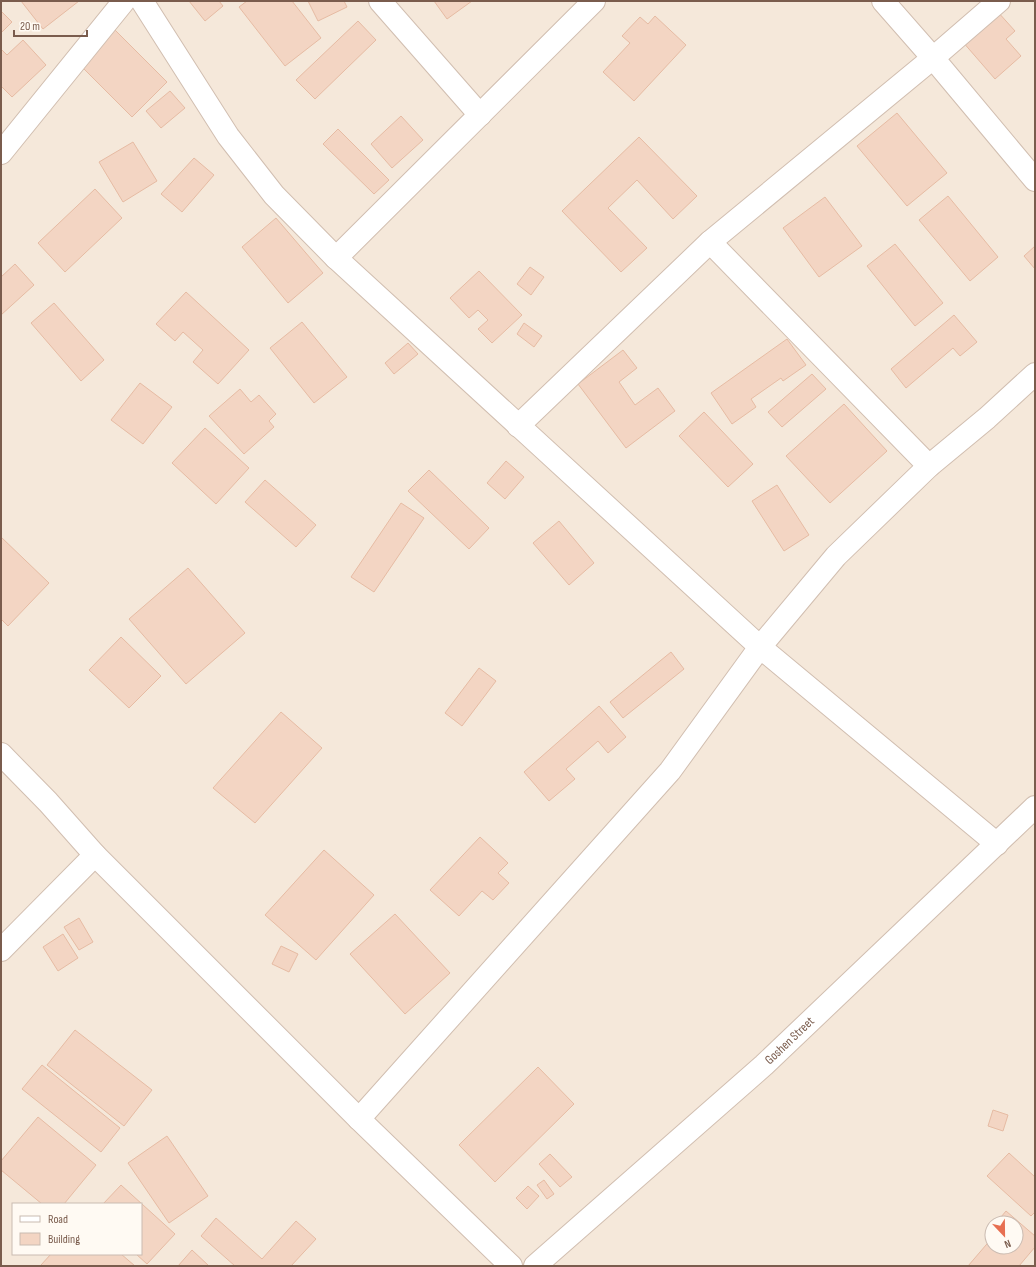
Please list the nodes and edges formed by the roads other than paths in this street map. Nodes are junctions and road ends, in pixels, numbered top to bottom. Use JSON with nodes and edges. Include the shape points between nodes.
{"nodes":[{"id":1,"x":124,"y":1,"type":"edge"},
{"id":2,"x":142,"y":1,"type":"edge"},
{"id":3,"x":380,"y":1,"type":"edge"},
{"id":4,"x":594,"y":1,"type":"edge"},
{"id":5,"x":883,"y":1,"type":"edge"},
{"id":6,"x":999,"y":1,"type":"edge"},
{"id":7,"x":933,"y":58,"type":"junction"},
{"id":8,"x":480,"y":115,"type":"junction"},
{"id":9,"x":1,"y":153,"type":"edge"},
{"id":10,"x":1035,"y":180,"type":"edge"},
{"id":11,"x":710,"y":242,"type":"junction"},
{"id":12,"x":336,"y":258,"type":"junction"},
{"id":13,"x":1035,"y":374,"type":"edge"},
{"id":14,"x":518,"y":426,"type":"junction"},
{"id":15,"x":929,"y":466,"type":"junction"},
{"id":16,"x":760,"y":647,"type":"junction"},
{"id":17,"x":1,"y":754,"type":"edge"},
{"id":18,"x":1035,"y":807,"type":"edge"},
{"id":19,"x":997,"y":844,"type":"junction"},
{"id":20,"x":95,"y":855,"type":"junction"},
{"id":21,"x":1,"y":950,"type":"edge"},
{"id":22,"x":359,"y":1119,"type":"junction"},
{"id":23,"x":511,"y":1266,"type":"edge"},
{"id":24,"x":535,"y":1266,"type":"edge"}],
"edges":[{"from":1,"to":9,"type":"street"},
{"from":2,"to":12,"type":"street","via":[[228,136],[274,195]]},
{"from":3,"to":8,"type":"street"},
{"from":4,"to":8,"type":"street"},
{"from":5,"to":7,"type":"street"},
{"from":6,"to":7,"type":"street"},
{"from":7,"to":10,"type":"street"},
{"from":7,"to":11,"type":"street"},
{"from":8,"to":12,"type":"street"},
{"from":11,"to":14,"type":"street"},
{"from":11,"to":15,"type":"street"},
{"from":12,"to":14,"type":"street"},
{"from":13,"to":15,"type":"street"},
{"from":14,"to":16,"type":"street"},
{"from":15,"to":16,"type":"street","via":[[836,556]]},
{"from":16,"to":19,"type":"street"},
{"from":16,"to":22,"type":"street","via":[[670,772]]},
{"from":17,"to":20,"type":"street"},
{"from":18,"to":19,"type":"street","name":"Goshen Street"},
{"from":19,"to":24,"type":"street","name":"Goshen Street","via":[[764,1065]]},
{"from":20,"to":21,"type":"street"},
{"from":20,"to":22,"type":"street"},
{"from":22,"to":23,"type":"street"}]}
